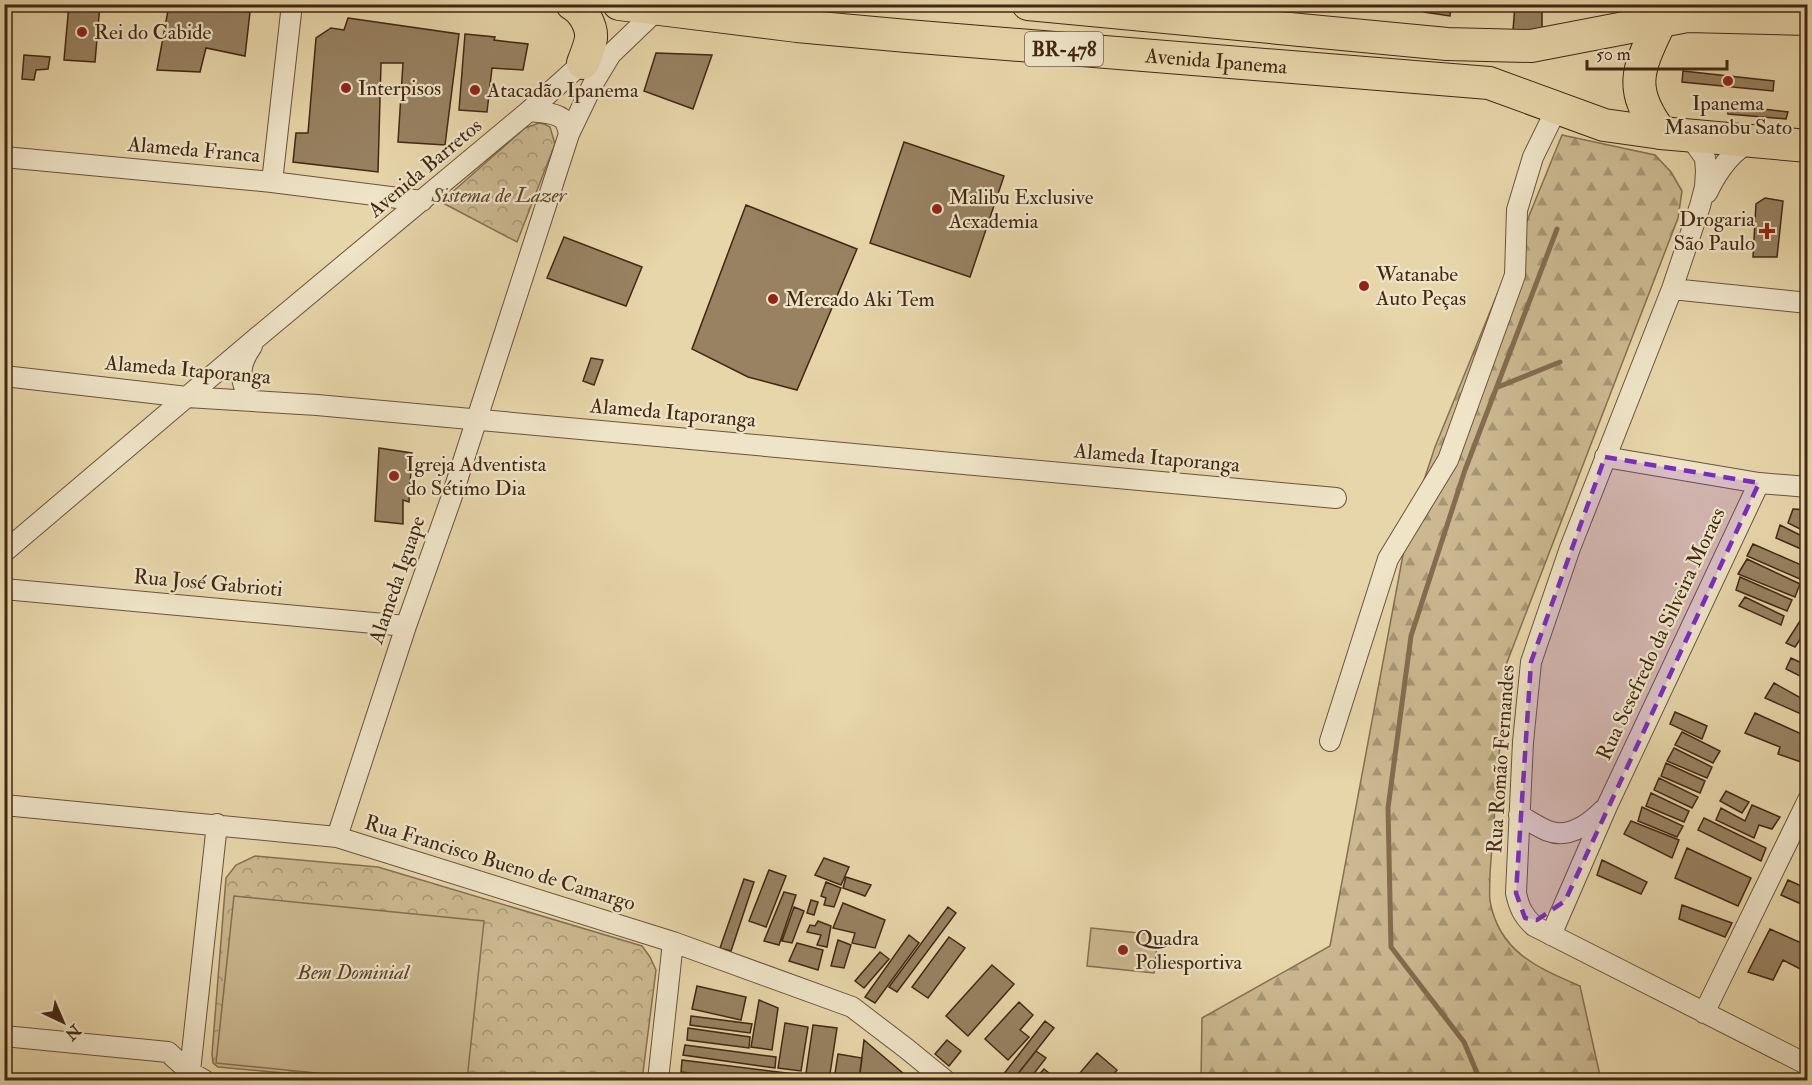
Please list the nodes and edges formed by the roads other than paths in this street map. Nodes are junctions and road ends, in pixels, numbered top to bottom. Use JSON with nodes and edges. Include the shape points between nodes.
{"nodes":[{"id":1,"x":291,"y":4,"type":"edge"},
{"id":2,"x":572,"y":4,"type":"edge"},
{"id":3,"x":1028,"y":4,"type":"edge"},
{"id":4,"x":640,"y":6,"type":"edge"},
{"id":5,"x":1228,"y":14,"type":"edge"},
{"id":6,"x":1808,"y":19,"type":"edge"},
{"id":7,"x":1660,"y":22,"type":"junction"},
{"id":8,"x":583,"y":63,"type":"junction"},
{"id":9,"x":1557,"y":108,"type":"junction"},
{"id":10,"x":529,"y":111,"type":"junction"},
{"id":11,"x":569,"y":134,"type":"junction"},
{"id":12,"x":1670,"y":134,"type":"junction"},
{"id":13,"x":1752,"y":141,"type":"junction"},
{"id":14,"x":1808,"y":146,"type":"edge"},
{"id":15,"x":4,"y":157,"type":"edge"},
{"id":16,"x":272,"y":182,"type":"junction"},
{"id":17,"x":379,"y":195,"type":"junction"},
{"id":18,"x":422,"y":201,"type":"junction"},
{"id":19,"x":1700,"y":206,"type":"junction"},
{"id":20,"x":391,"y":227,"type":"junction"},
{"id":21,"x":1672,"y":289,"type":"junction"},
{"id":22,"x":1808,"y":303,"type":"edge"},
{"id":23,"x":260,"y":335,"type":"junction"},
{"id":24,"x":4,"y":376,"type":"edge"},
{"id":25,"x":140,"y":392,"type":"junction"},
{"id":26,"x":187,"y":397,"type":"junction"},
{"id":27,"x":249,"y":400,"type":"junction"},
{"id":28,"x":476,"y":420,"type":"junction"},
{"id":29,"x":149,"y":428,"type":"junction"},
{"id":30,"x":1605,"y":457,"type":"junction"},
{"id":31,"x":1759,"y":483,"type":"junction"},
{"id":32,"x":1808,"y":487,"type":"edge"},
{"id":33,"x":1336,"y":498,"type":"dead end"},
{"id":34,"x":4,"y":552,"type":"edge"},
{"id":35,"x":4,"y":589,"type":"edge"},
{"id":36,"x":406,"y":626,"type":"junction"},
{"id":37,"x":1330,"y":741,"type":"dead end"},
{"id":38,"x":1808,"y":800,"type":"edge"},
{"id":39,"x":4,"y":805,"type":"edge"},
{"id":40,"x":1607,"y":806,"type":"junction"},
{"id":41,"x":1519,"y":814,"type":"junction"},
{"id":42,"x":217,"y":824,"type":"junction"},
{"id":43,"x":337,"y":837,"type":"junction"},
{"id":44,"x":1565,"y":901,"type":"junction"},
{"id":45,"x":1525,"y":918,"type":"junction"},
{"id":46,"x":1551,"y":935,"type":"junction"},
{"id":47,"x":673,"y":942,"type":"junction"},
{"id":48,"x":1704,"y":1013,"type":"junction"},
{"id":49,"x":4,"y":1036,"type":"edge"},
{"id":50,"x":1808,"y":1065,"type":"edge"},
{"id":51,"x":194,"y":1078,"type":"edge"},
{"id":52,"x":658,"y":1080,"type":"edge"},
{"id":53,"x":945,"y":1080,"type":"edge"}],
"edges":[{"from":1,"to":16,"type":"street"},
{"from":2,"to":8,"type":"main road","via":[[585,16],[591,35]]},
{"from":3,"to":5,"type":"main road","name":"Avenida Ipanema","number":"BR-478"},
{"from":4,"to":8,"type":"street","name":"Avenida Barretos"},
{"from":4,"to":9,"type":"main road","name":"Avenida Ipanema","number":"BR-478","via":[[797,26],[1489,83]]},
{"from":4,"to":11,"type":"street","name":"Alameda Iguape","via":[[594,82]]},
{"from":5,"to":7,"type":"main road","name":"Avenida Ipanema","number":"BR-478","via":[[1447,44],[1531,46]]},
{"from":6,"to":7,"type":"main road","name":"Avenida Ipanema","number":"BR-478","via":[[1687,16]]},
{"from":7,"to":12,"type":"main road","via":[[1641,63],[1639,83],[1648,115]]},
{"from":8,"to":10,"type":"street","name":"Avenida Barretos"},
{"from":9,"to":12,"type":"main road","name":"Avenida Ipanema","number":"BR-478","via":[[1604,125]]},
{"from":9,"to":37,"type":"street","via":[[1533,157],[1517,210],[1515,275],[1448,460],[1389,560]]},
{"from":10,"to":11,"type":"street","via":[[565,121]]},
{"from":10,"to":18,"type":"street","name":"Avenida Barretos"},
{"from":11,"to":28,"type":"street","name":"Alameda Iguape"},
{"from":12,"to":13,"type":"main road","name":"Avenida Ipanema","number":"BR-478"},
{"from":12,"to":19,"type":"street","name":"Rua Romão Fernandes","via":[[1693,141],[1705,158],[1707,171]]},
{"from":13,"to":14,"type":"main road","name":"Avenida Ipanema","number":"BR-478"},
{"from":13,"to":19,"type":"street","name":"Rua Romão Fernandes","via":[[1727,160]]},
{"from":15,"to":16,"type":"street","name":"Alameda Franca"},
{"from":16,"to":17,"type":"street","name":"Alameda Franca"},
{"from":17,"to":18,"type":"street","name":"Alameda Franca"},
{"from":17,"to":20,"type":"street","via":[[391,211]]},
{"from":18,"to":20,"type":"street","name":"Avenida Barretos"},
{"from":19,"to":21,"type":"street","name":"Rua Romão Fernandes"},
{"from":20,"to":23,"type":"street","name":"Avenida Barretos"},
{"from":21,"to":22,"type":"street"},
{"from":21,"to":30,"type":"street","name":"Rua Romão Fernandes"},
{"from":23,"to":26,"type":"street","name":"Avenida Barretos"},
{"from":23,"to":27,"type":"street","name":"Avenida Barretos","via":[[246,354],[240,371]]},
{"from":24,"to":25,"type":"street","name":"Alameda Itaporanga"},
{"from":25,"to":26,"type":"street","name":"Alameda Itaporanga"},
{"from":25,"to":29,"type":"street","via":[[154,409]]},
{"from":26,"to":27,"type":"street","name":"Alameda Itaporanga"},
{"from":26,"to":29,"type":"street","name":"Avenida Barretos"},
{"from":27,"to":28,"type":"street","name":"Alameda Itaporanga"},
{"from":28,"to":33,"type":"street","name":"Alameda Itaporanga"},
{"from":28,"to":36,"type":"street","name":"Alameda Iguape"},
{"from":29,"to":34,"type":"street","name":"Avenida Barretos"},
{"from":30,"to":31,"type":"street"},
{"from":30,"to":41,"type":"street","name":"Rua Romão Fernandes","via":[[1531,662]]},
{"from":31,"to":32,"type":"street"},
{"from":31,"to":40,"type":"street","name":"Rua Sesefredo da Silveira Moraes"},
{"from":35,"to":36,"type":"street","name":"Rua José Gabrioti"},
{"from":36,"to":43,"type":"street","name":"Alameda Iguape"},
{"from":38,"to":48,"type":"street"},
{"from":39,"to":42,"type":"street","name":"Rua Francisco Bueno de Camargo"},
{"from":40,"to":41,"type":"street","via":[[1587,824],[1557,833]]},
{"from":40,"to":44,"type":"street","name":"Rua Sesefredo da Silveira Moraes"},
{"from":41,"to":45,"type":"street","name":"Rua Romão Fernandes","via":[[1516,893]]},
{"from":42,"to":43,"type":"street","name":"Rua Francisco Bueno de Camargo"},
{"from":42,"to":51,"type":"street"},
{"from":43,"to":47,"type":"street","name":"Rua Francisco Bueno de Camargo"},
{"from":44,"to":45,"type":"street","via":[[1547,916],[1537,920]]},
{"from":44,"to":46,"type":"street","name":"Rua Sesefredo da Silveira Moraes"},
{"from":45,"to":46,"type":"street"},
{"from":46,"to":48,"type":"street"},
{"from":47,"to":52,"type":"street"},
{"from":47,"to":53,"type":"street","name":"Rua Francisco Bueno de Camargo","via":[[852,1007]]},
{"from":48,"to":50,"type":"street"},
{"from":49,"to":51,"type":"street","via":[[168,1052]]}]}
